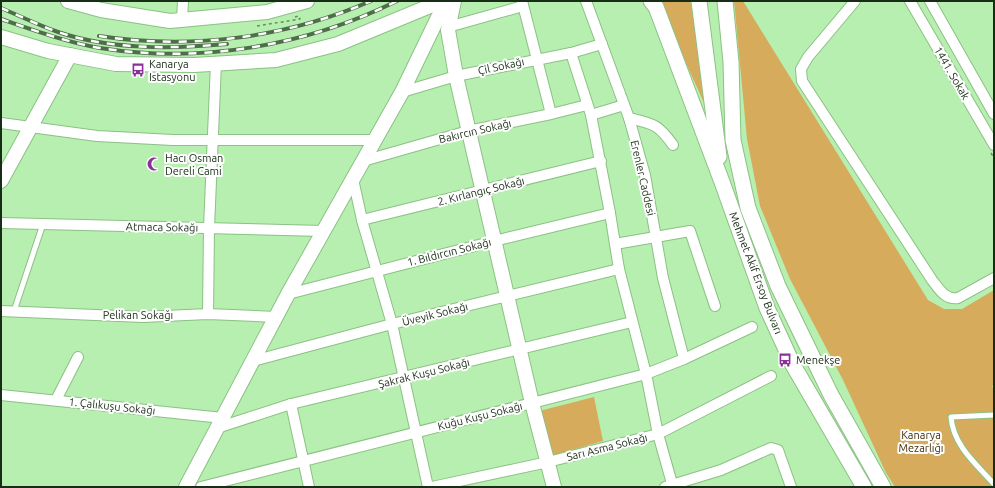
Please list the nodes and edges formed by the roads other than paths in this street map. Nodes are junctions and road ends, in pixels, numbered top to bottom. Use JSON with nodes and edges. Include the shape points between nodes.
{"nodes":[{"id":1,"x":68,"y":1,"type":"edge"},
{"id":2,"x":183,"y":1,"type":"edge"},
{"id":3,"x":307,"y":1,"type":"edge"},
{"id":4,"x":442,"y":1,"type":"edge"},
{"id":5,"x":446,"y":1,"type":"edge"},
{"id":6,"x":454,"y":1,"type":"edge"},
{"id":7,"x":586,"y":1,"type":"edge"},
{"id":8,"x":699,"y":1,"type":"edge"},
{"id":9,"x":715,"y":1,"type":"edge"},
{"id":10,"x":725,"y":1,"type":"edge"},
{"id":11,"x":854,"y":1,"type":"edge"},
{"id":12,"x":910,"y":1,"type":"edge"},
{"id":13,"x":930,"y":1,"type":"edge"},
{"id":14,"x":523,"y":3,"type":"edge"},
{"id":15,"x":654,"y":4,"type":"edge"},
{"id":16,"x":427,"y":8,"type":"junction"},
{"id":17,"x":182,"y":20,"type":"junction"},
{"id":18,"x":443,"y":23,"type":"junction"},
{"id":19,"x":1,"y":37,"type":"edge"},
{"id":20,"x":602,"y":44,"type":"junction"},
{"id":21,"x":572,"y":53,"type":"junction"},
{"id":22,"x":70,"y":55,"type":"junction"},
{"id":23,"x":537,"y":58,"type":"junction"},
{"id":24,"x":731,"y":62,"type":"junction"},
{"id":25,"x":216,"y":63,"type":"junction"},
{"id":26,"x":456,"y":76,"type":"junction"},
{"id":27,"x":402,"y":92,"type":"junction"},
{"id":28,"x":587,"y":104,"type":"junction"},
{"id":29,"x":624,"y":105,"type":"junction"},
{"id":30,"x":551,"y":114,"type":"junction"},
{"id":31,"x":994,"y":114,"type":"edge"},
{"id":32,"x":591,"y":115,"type":"junction"},
{"id":33,"x":629,"y":118,"type":"junction"},
{"id":34,"x":1,"y":123,"type":"edge"},
{"id":35,"x":30,"y":127,"type":"junction"},
{"id":36,"x":468,"y":132,"type":"junction"},
{"id":37,"x":213,"y":139,"type":"junction"},
{"id":38,"x":375,"y":140,"type":"junction"},
{"id":39,"x":673,"y":145,"type":"dead end"},
{"id":40,"x":994,"y":145,"type":"edge"},
{"id":41,"x":363,"y":161,"type":"junction"},
{"id":42,"x":601,"y":161,"type":"junction"},
{"id":43,"x":353,"y":179,"type":"junction"},
{"id":44,"x":1,"y":181,"type":"edge"},
{"id":45,"x":722,"y":182,"type":"junction"},
{"id":46,"x":482,"y":191,"type":"junction"},
{"id":47,"x":610,"y":213,"type":"junction"},
{"id":48,"x":362,"y":220,"type":"junction"},
{"id":49,"x":1,"y":223,"type":"edge"},
{"id":50,"x":43,"y":224,"type":"junction"},
{"id":51,"x":209,"y":228,"type":"junction"},
{"id":52,"x":323,"y":231,"type":"junction"},
{"id":53,"x":656,"y":236,"type":"junction"},
{"id":54,"x":494,"y":240,"type":"junction"},
{"id":55,"x":615,"y":244,"type":"junction"},
{"id":56,"x":619,"y":269,"type":"junction"},
{"id":57,"x":378,"y":270,"type":"junction"},
{"id":58,"x":994,"y":278,"type":"edge"},
{"id":59,"x":288,"y":294,"type":"junction"},
{"id":60,"x":507,"y":296,"type":"junction"},
{"id":61,"x":715,"y":306,"type":"dead end"},
{"id":62,"x":1,"y":311,"type":"edge"},
{"id":63,"x":14,"y":311,"type":"junction"},
{"id":64,"x":208,"y":314,"type":"junction"},
{"id":65,"x":276,"y":317,"type":"junction"},
{"id":66,"x":632,"y":322,"type":"junction"},
{"id":67,"x":392,"y":324,"type":"junction"},
{"id":68,"x":752,"y":327,"type":"dead end"},
{"id":69,"x":519,"y":350,"type":"junction"},
{"id":70,"x":78,"y":357,"type":"dead end"},
{"id":71,"x":684,"y":359,"type":"junction"},
{"id":72,"x":253,"y":361,"type":"junction"},
{"id":73,"x":646,"y":374,"type":"junction"},
{"id":74,"x":771,"y":376,"type":"dead end"},
{"id":75,"x":405,"y":378,"type":"junction"},
{"id":76,"x":1,"y":395,"type":"edge"},
{"id":77,"x":56,"y":400,"type":"junction"},
{"id":78,"x":532,"y":402,"type":"junction"},
{"id":79,"x":291,"y":404,"type":"junction"},
{"id":80,"x":994,"y":414,"type":"edge"},
{"id":81,"x":220,"y":423,"type":"junction"},
{"id":82,"x":416,"y":432,"type":"junction"},
{"id":83,"x":658,"y":434,"type":"junction"},
{"id":84,"x":303,"y":461,"type":"junction"},
{"id":85,"x":548,"y":462,"type":"junction"},
{"id":86,"x":994,"y":484,"type":"edge"},
{"id":87,"x":670,"y":486,"type":"edge"},
{"id":88,"x":186,"y":487,"type":"edge"},
{"id":89,"x":201,"y":487,"type":"edge"},
{"id":90,"x":309,"y":487,"type":"edge"},
{"id":91,"x":428,"y":487,"type":"edge"},
{"id":92,"x":432,"y":487,"type":"edge"},
{"id":93,"x":554,"y":487,"type":"edge"},
{"id":94,"x":790,"y":487,"type":"edge"},
{"id":95,"x":864,"y":487,"type":"edge"},
{"id":96,"x":883,"y":487,"type":"edge"}],
"edges":[{"from":1,"to":17,"type":"street","via":[[136,16]]},
{"from":2,"to":17,"type":"street"},
{"from":3,"to":17,"type":"street","via":[[267,12]]},
{"from":4,"to":16,"type":"street"},
{"from":5,"to":18,"type":"street"},
{"from":6,"to":18,"type":"street"},
{"from":7,"to":20,"type":"street","name":"Erenler Caddesi"},
{"from":8,"to":45,"type":"main road"},
{"from":9,"to":24,"type":"main road"},
{"from":10,"to":24,"type":"main road"},
{"from":11,"to":58,"type":"street","via":[[808,57],[801,69],[802,81],[943,293],[953,299],[958,298]]},
{"from":12,"to":40,"type":"street","name":"1441. Sokak"},
{"from":13,"to":31,"type":"street","name":"1441. Sokak"},
{"from":14,"to":18,"type":"street","via":[[480,19]]},
{"from":14,"to":23,"type":"street"},
{"from":15,"to":45,"type":"main road"},
{"from":16,"to":18,"type":"street","via":[[437,10]]},
{"from":16,"to":25,"type":"street","via":[[338,44],[286,58]]},
{"from":18,"to":26,"type":"street"},
{"from":18,"to":27,"type":"street"},
{"from":19,"to":22,"type":"street"},
{"from":20,"to":21,"type":"street","name":"Çil Sokağı"},
{"from":20,"to":29,"type":"street","name":"Erenler Caddesi"},
{"from":21,"to":23,"type":"street","name":"Çil Sokağı"},
{"from":21,"to":28,"type":"street"},
{"from":22,"to":25,"type":"street","via":[[116,64]]},
{"from":22,"to":35,"type":"street"},
{"from":23,"to":26,"type":"street","name":"Çil Sokağı"},
{"from":23,"to":30,"type":"street"},
{"from":24,"to":96,"type":"main road","name":"Mehmet Akif Ersoy Bulvarı","via":[[733,140],[748,208],[778,286],[831,395]]},
{"from":25,"to":37,"type":"street"},
{"from":26,"to":27,"type":"street","name":"Çil Sokağı"},
{"from":26,"to":36,"type":"street"},
{"from":27,"to":38,"type":"street"},
{"from":28,"to":30,"type":"street","name":"Bakırcın Sokağı"},
{"from":28,"to":32,"type":"street"},
{"from":29,"to":32,"type":"street"},
{"from":29,"to":33,"type":"street","name":"Erenler Caddesi"},
{"from":30,"to":36,"type":"street","name":"Bakırcın Sokağı"},
{"from":32,"to":42,"type":"street"},
{"from":33,"to":39,"type":"street","via":[[650,123],[661,129]]},
{"from":33,"to":53,"type":"street","name":"Erenler Caddesi","via":[[645,175]]},
{"from":34,"to":35,"type":"street"},
{"from":35,"to":37,"type":"street","via":[[97,136],[173,140]]},
{"from":35,"to":44,"type":"street"},
{"from":36,"to":41,"type":"street","name":"Bakırcın Sokağı"},
{"from":36,"to":46,"type":"street"},
{"from":37,"to":38,"type":"street"},
{"from":37,"to":51,"type":"street"},
{"from":38,"to":41,"type":"street"},
{"from":41,"to":43,"type":"street"},
{"from":42,"to":46,"type":"street","name":"2. Kırlangıç Sokağı"},
{"from":42,"to":47,"type":"street"},
{"from":43,"to":48,"type":"street"},
{"from":43,"to":52,"type":"street"},
{"from":45,"to":95,"type":"main road","name":"Mehmet Akif Ersoy Bulvarı","via":[[767,308],[794,365]]},
{"from":46,"to":48,"type":"street","name":"2. Kırlangıç Sokağı"},
{"from":46,"to":54,"type":"street"},
{"from":47,"to":54,"type":"street","name":"1. Bıldırcın Sokağı"},
{"from":47,"to":55,"type":"street"},
{"from":48,"to":57,"type":"street"},
{"from":49,"to":50,"type":"street","name":"Atmaca Sokağı"},
{"from":50,"to":51,"type":"street","name":"Atmaca Sokağı"},
{"from":50,"to":63,"type":"lane"},
{"from":51,"to":52,"type":"street","name":"Atmaca Sokağı"},
{"from":51,"to":64,"type":"street"},
{"from":52,"to":59,"type":"street"},
{"from":53,"to":55,"type":"street"},
{"from":53,"to":61,"type":"street","via":[[690,231]]},
{"from":53,"to":71,"type":"street","name":"Erenler Caddesi","via":[[663,278]]},
{"from":54,"to":57,"type":"street","name":"1. Bıldırcın Sokağı"},
{"from":54,"to":60,"type":"street"},
{"from":55,"to":56,"type":"street"},
{"from":56,"to":60,"type":"street","name":"Üveyik Sokağı"},
{"from":56,"to":66,"type":"street"},
{"from":57,"to":59,"type":"street","name":"1. Bıldırcın Sokağı"},
{"from":57,"to":67,"type":"street"},
{"from":59,"to":65,"type":"street"},
{"from":60,"to":67,"type":"street","name":"Üveyik Sokağı"},
{"from":60,"to":69,"type":"street"},
{"from":62,"to":63,"type":"street","name":"Pelikan Sokağı"},
{"from":63,"to":64,"type":"street","name":"Pelikan Sokağı","via":[[143,317]]},
{"from":64,"to":65,"type":"street","name":"Pelikan Sokağı"},
{"from":65,"to":72,"type":"street"},
{"from":66,"to":69,"type":"street","name":"Şakrak Kuşu Sokağı"},
{"from":66,"to":73,"type":"street"},
{"from":67,"to":72,"type":"street","name":"Üveyik Sokağı"},
{"from":67,"to":75,"type":"street"},
{"from":68,"to":71,"type":"street","name":"Kuğu Kuşu Sokağı"},
{"from":69,"to":75,"type":"street","name":"Şakrak Kuşu Sokağı"},
{"from":69,"to":78,"type":"street"},
{"from":70,"to":77,"type":"street"},
{"from":71,"to":73,"type":"street","name":"Kuğu Kuşu Sokağı"},
{"from":72,"to":81,"type":"street"},
{"from":73,"to":78,"type":"street","name":"Kuğu Kuşu Sokağı"},
{"from":73,"to":83,"type":"street"},
{"from":74,"to":83,"type":"street","name":"Sarı Asma Sokağı"},
{"from":75,"to":79,"type":"street","name":"Şakrak Kuşu Sokağı"},
{"from":75,"to":82,"type":"street"},
{"from":76,"to":77,"type":"street","name":"1. Çalıkuşu Sokağı"},
{"from":77,"to":81,"type":"street","name":"1. Çalıkuşu Sokağı"},
{"from":78,"to":82,"type":"street","name":"Kuğu Kuşu Sokağı"},
{"from":78,"to":85,"type":"street"},
{"from":79,"to":81,"type":"street","name":"Şakrak Kuşu Sokağı"},
{"from":79,"to":84,"type":"street"},
{"from":80,"to":86,"type":"lane","via":[[951,417],[957,439]]},
{"from":81,"to":88,"type":"street"},
{"from":82,"to":84,"type":"street","name":"Kuğu Kuşu Sokağı"},
{"from":82,"to":91,"type":"street"},
{"from":83,"to":85,"type":"street","name":"Sarı Asma Sokağı"},
{"from":83,"to":87,"type":"street"},
{"from":84,"to":89,"type":"street","name":"Kuğu Kuşu Sokağı"},
{"from":84,"to":90,"type":"street"},
{"from":85,"to":92,"type":"street","name":"Sarı Asma Sokağı"},
{"from":85,"to":93,"type":"street"},
{"from":87,"to":94,"type":"street","via":[[721,470],[771,448],[778,450]]}]}
